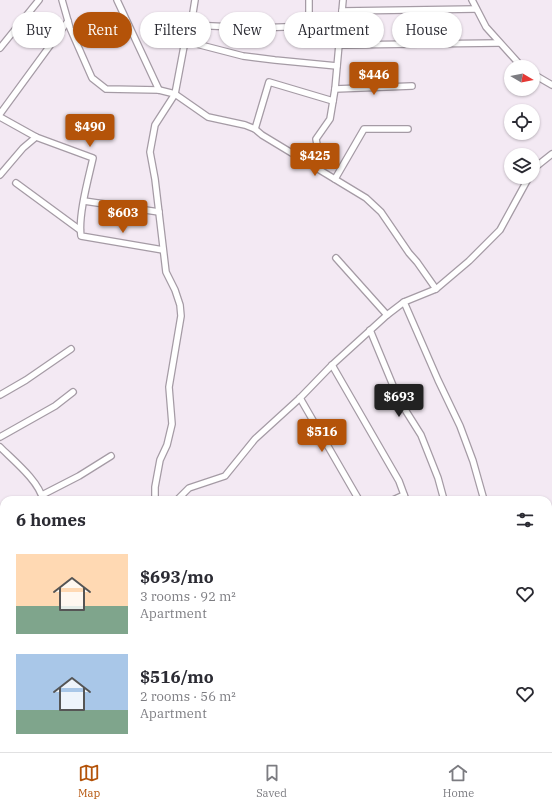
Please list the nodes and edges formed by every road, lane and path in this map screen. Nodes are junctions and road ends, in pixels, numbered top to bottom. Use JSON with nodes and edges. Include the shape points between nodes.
{"nodes":[{"id":1,"x":40,"y":0,"type":"edge"},
{"id":2,"x":62,"y":0,"type":"edge"},
{"id":3,"x":117,"y":0,"type":"edge"},
{"id":4,"x":195,"y":0,"type":"edge"},
{"id":5,"x":309,"y":0,"type":"edge"},
{"id":6,"x":343,"y":0,"type":"edge"},
{"id":7,"x":472,"y":0,"type":"edge"},
{"id":8,"x":476,"y":9,"type":"junction"},
{"id":9,"x":342,"y":11,"type":"joint"},
{"id":10,"x":193,"y":12,"type":"edge"},
{"id":11,"x":309,"y":12,"type":"edge"},
{"id":12,"x":68,"y":22,"type":"junction"},
{"id":13,"x":211,"y":26,"type":"edge"},
{"id":14,"x":284,"y":27,"type":"edge"},
{"id":15,"x":499,"y":43,"type":"junction"},
{"id":16,"x":384,"y":44,"type":"edge"},
{"id":17,"x":0,"y":48,"type":"edge"},
{"id":18,"x":184,"y":48,"type":"edge"},
{"id":19,"x":211,"y":48,"type":"edge"},
{"id":20,"x":339,"y":48,"type":"edge"},
{"id":21,"x":515,"y":60,"type":"edge"},
{"id":22,"x":336,"y":66,"type":"junction"},
{"id":23,"x":540,"y":78,"type":"edge"},
{"id":24,"x":552,"y":85,"type":"edge"},
{"id":25,"x":412,"y":86,"type":"dead end"},
{"id":26,"x":335,"y":89,"type":"junction"},
{"id":27,"x":160,"y":90,"type":"junction"},
{"id":28,"x":175,"y":94,"type":"junction"},
{"id":29,"x":333,"y":101,"type":"junction"},
{"id":30,"x":0,"y":116,"type":"edge"},
{"id":31,"x":255,"y":129,"type":"junction"},
{"id":32,"x":408,"y":129,"type":"dead end"},
{"id":33,"x":36,"y":137,"type":"junction"},
{"id":34,"x":552,"y":154,"type":"edge"},
{"id":35,"x":540,"y":163,"type":"edge"},
{"id":36,"x":313,"y":165,"type":"junction"},
{"id":37,"x":0,"y":175,"type":"edge"},
{"id":38,"x":335,"y":180,"type":"junction"},
{"id":39,"x":16,"y":183,"type":"dead end"},
{"id":40,"x":525,"y":184,"type":"edge"},
{"id":41,"x":84,"y":201,"type":"junction"},
{"id":42,"x":158,"y":212,"type":"junction"},
{"id":43,"x":80,"y":230,"type":"junction"},
{"id":44,"x":162,"y":250,"type":"junction"},
{"id":45,"x":336,"y":258,"type":"dead end"},
{"id":46,"x":436,"y":289,"type":"junction"},
{"id":47,"x":404,"y":302,"type":"junction"},
{"id":48,"x":387,"y":315,"type":"junction"},
{"id":49,"x":370,"y":330,"type":"junction"},
{"id":50,"x":71,"y":349,"type":"dead end"},
{"id":51,"x":332,"y":365,"type":"junction"},
{"id":52,"x":74,"y":392,"type":"dead end"},
{"id":53,"x":0,"y":395,"type":"edge"},
{"id":54,"x":300,"y":398,"type":"junction"},
{"id":55,"x":0,"y":437,"type":"edge"},
{"id":56,"x":0,"y":447,"type":"edge"},
{"id":57,"x":111,"y":456,"type":"dead end"},
{"id":58,"x":42,"y":496,"type":"edge"},
{"id":59,"x":45,"y":496,"type":"edge"},
{"id":60,"x":154,"y":496,"type":"edge"},
{"id":61,"x":181,"y":496,"type":"edge"},
{"id":62,"x":357,"y":496,"type":"edge"},
{"id":63,"x":404,"y":496,"type":"edge"},
{"id":64,"x":443,"y":496,"type":"edge"},
{"id":65,"x":483,"y":496,"type":"edge"}],
"edges":[{"from":1,"to":17,"type":"street"},
{"from":2,"to":12,"type":"street"},
{"from":3,"to":27,"type":"street"},
{"from":4,"to":10,"type":"street"},
{"from":5,"to":11,"type":"street"},
{"from":6,"to":9,"type":"street"},
{"from":7,"to":8,"type":"street"},
{"from":8,"to":9,"type":"street"},
{"from":8,"to":15,"type":"street","via":[[486,28]]},
{"from":12,"to":27,"type":"street","via":[[92,78],[106,89]]},
{"from":12,"to":30,"type":"street"},
{"from":13,"to":14,"type":"street"},
{"from":15,"to":16,"type":"street"},
{"from":15,"to":21,"type":"street"},
{"from":18,"to":28,"type":"street"},
{"from":19,"to":22,"type":"street","via":[[243,56]]},
{"from":20,"to":22,"type":"street"},
{"from":22,"to":26,"type":"street"},
{"from":23,"to":24,"type":"street"},
{"from":25,"to":26,"type":"street"},
{"from":26,"to":29,"type":"street"},
{"from":27,"to":28,"type":"street"},
{"from":28,"to":31,"type":"street","via":[[208,117]]},
{"from":28,"to":42,"type":"street","via":[[155,125],[150,152]]},
{"from":29,"to":31,"type":"street","via":[[269,82]]},
{"from":29,"to":36,"type":"street","via":[[330,119],[316,139],[318,150]]},
{"from":30,"to":33,"type":"street"},
{"from":31,"to":36,"type":"street"},
{"from":32,"to":38,"type":"street","via":[[364,129]]},
{"from":33,"to":37,"type":"street"},
{"from":33,"to":41,"type":"street","via":[[93,158]]},
{"from":34,"to":35,"type":"street"},
{"from":36,"to":38,"type":"street"},
{"from":38,"to":46,"type":"street","via":[[366,198],[381,212]]},
{"from":39,"to":43,"type":"street"},
{"from":40,"to":46,"type":"street","via":[[500,230]]},
{"from":41,"to":42,"type":"street"},
{"from":41,"to":43,"type":"street"},
{"from":42,"to":44,"type":"street"},
{"from":43,"to":44,"type":"street","via":[[81,236]]},
{"from":44,"to":60,"type":"street","via":[[166,272],[176,290],[181,316],[169,387],[172,424],[160,460]]},
{"from":45,"to":48,"type":"street"},
{"from":46,"to":47,"type":"street"},
{"from":47,"to":48,"type":"street"},
{"from":47,"to":65,"type":"street","via":[[460,426]]},
{"from":48,"to":49,"type":"street"},
{"from":49,"to":51,"type":"street"},
{"from":49,"to":64,"type":"street","via":[[398,400],[421,435]]},
{"from":50,"to":53,"type":"street"},
{"from":51,"to":54,"type":"street"},
{"from":51,"to":63,"type":"street","via":[[399,481]]},
{"from":52,"to":55,"type":"street","via":[[55,406]]},
{"from":54,"to":61,"type":"street","via":[[255,439],[225,476],[189,488]]},
{"from":54,"to":62,"type":"street"},
{"from":56,"to":58,"type":"street","via":[[37,485]]},
{"from":57,"to":59,"type":"street"}]}
